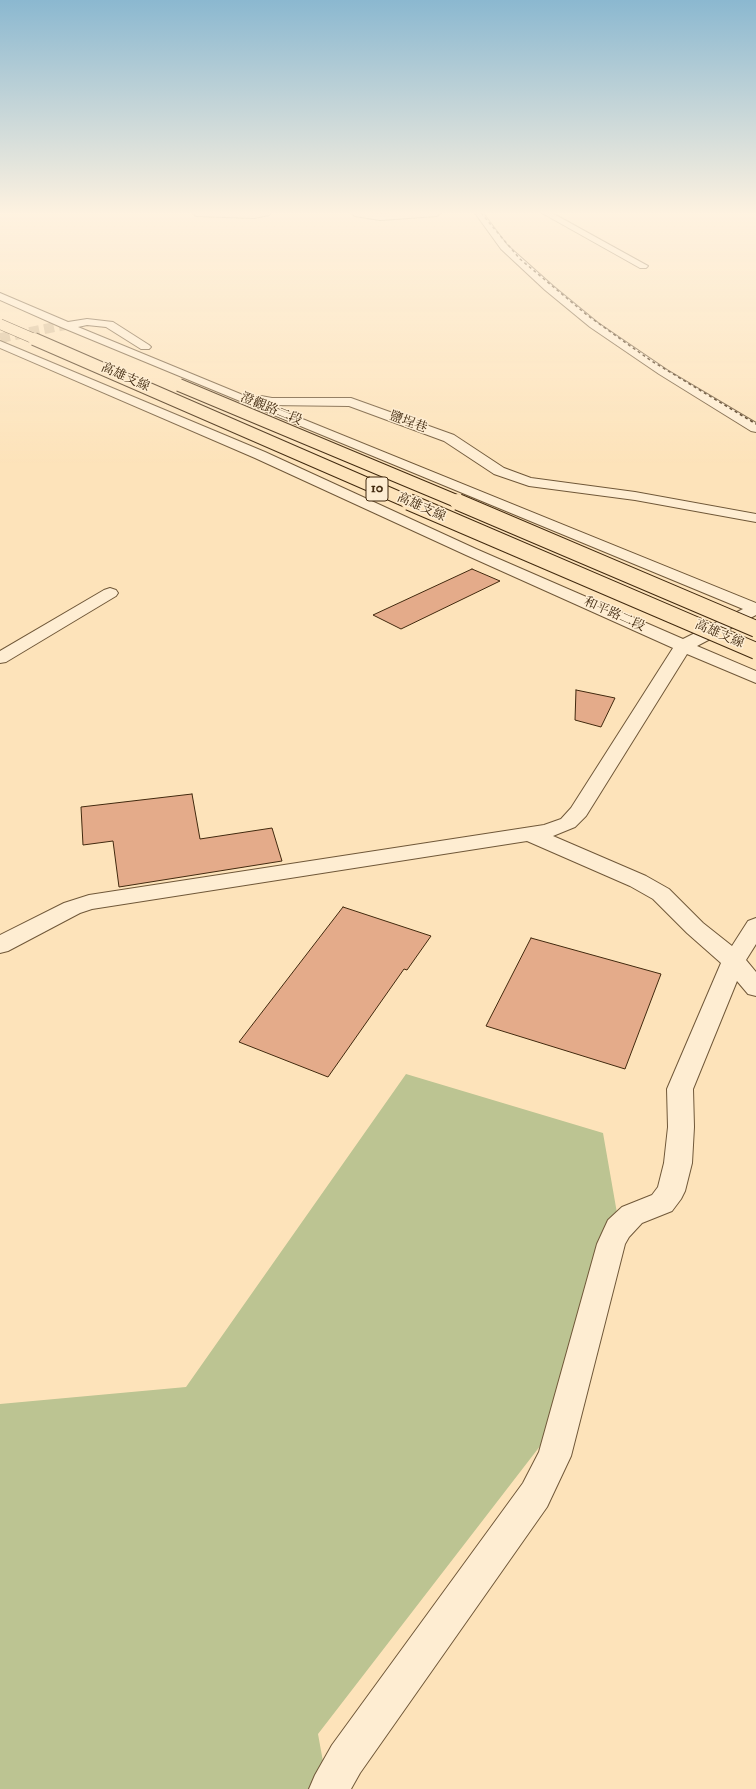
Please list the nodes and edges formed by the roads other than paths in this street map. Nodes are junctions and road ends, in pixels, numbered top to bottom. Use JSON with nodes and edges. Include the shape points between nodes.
{"nodes":[{"id":1,"x":1,"y":296,"type":"edge"},
{"id":2,"x":560,"y":296,"type":"edge"},
{"id":3,"x":0,"y":311,"type":"edge"},
{"id":4,"x":0,"y":324,"type":"edge"},
{"id":5,"x":65,"y":325,"type":"junction"},
{"id":6,"x":0,"y":344,"type":"edge"},
{"id":7,"x":756,"y":428,"type":"edge"},
{"id":8,"x":756,"y":518,"type":"edge"},
{"id":9,"x":110,"y":593,"type":"dead end"},
{"id":10,"x":756,"y":609,"type":"edge"},
{"id":11,"x":756,"y":629,"type":"edge"},
{"id":12,"x":683,"y":646,"type":"junction"},
{"id":13,"x":756,"y":651,"type":"edge"},
{"id":14,"x":0,"y":658,"type":"edge"},
{"id":15,"x":756,"y":678,"type":"edge"},
{"id":16,"x":530,"y":834,"type":"junction"},
{"id":17,"x":756,"y":926,"type":"edge"},
{"id":18,"x":0,"y":945,"type":"edge"},
{"id":19,"x":734,"y":961,"type":"junction"},
{"id":20,"x":756,"y":988,"type":"edge"},
{"id":21,"x":329,"y":1789,"type":"edge"}],
"edges":[{"from":1,"to":5,"type":"street","name":"澄觀路二段"},
{"from":2,"to":7,"type":"street","via":[[663,372]]},
{"from":3,"to":11,"type":"highway","name":"高雄支線","number":"10","bridge":true},
{"from":4,"to":13,"type":"highway","name":"高雄支線","number":"10","bridge":true},
{"from":5,"to":8,"type":"street","name":"鹽埕巷","via":[[87,322],[109,324],[178,367],[258,400],[351,402],[449,438],[499,471],[529,482],[635,496]]},
{"from":5,"to":10,"type":"street","name":"澄觀路二段"},
{"from":6,"to":12,"type":"street","name":"和平路二段","via":[[260,454],[471,552]]},
{"from":9,"to":14,"type":"street"},
{"from":10,"to":12,"type":"street"},
{"from":12,"to":15,"type":"street","name":"和平路二段"},
{"from":12,"to":16,"type":"street","via":[[580,812],[568,823],[548,831]]},
{"from":16,"to":18,"type":"street","via":[[89,902]]},
{"from":16,"to":19,"type":"street","via":[[638,881],[661,894],[695,928]]},
{"from":17,"to":19,"type":"street"},
{"from":19,"to":20,"type":"street"},
{"from":19,"to":21,"type":"street","via":[[680,1089],[681,1127],[678,1163],[671,1191],[662,1203],[632,1215],[618,1229],[611,1244],[554,1456],[535,1495],[346,1759]]}]}
